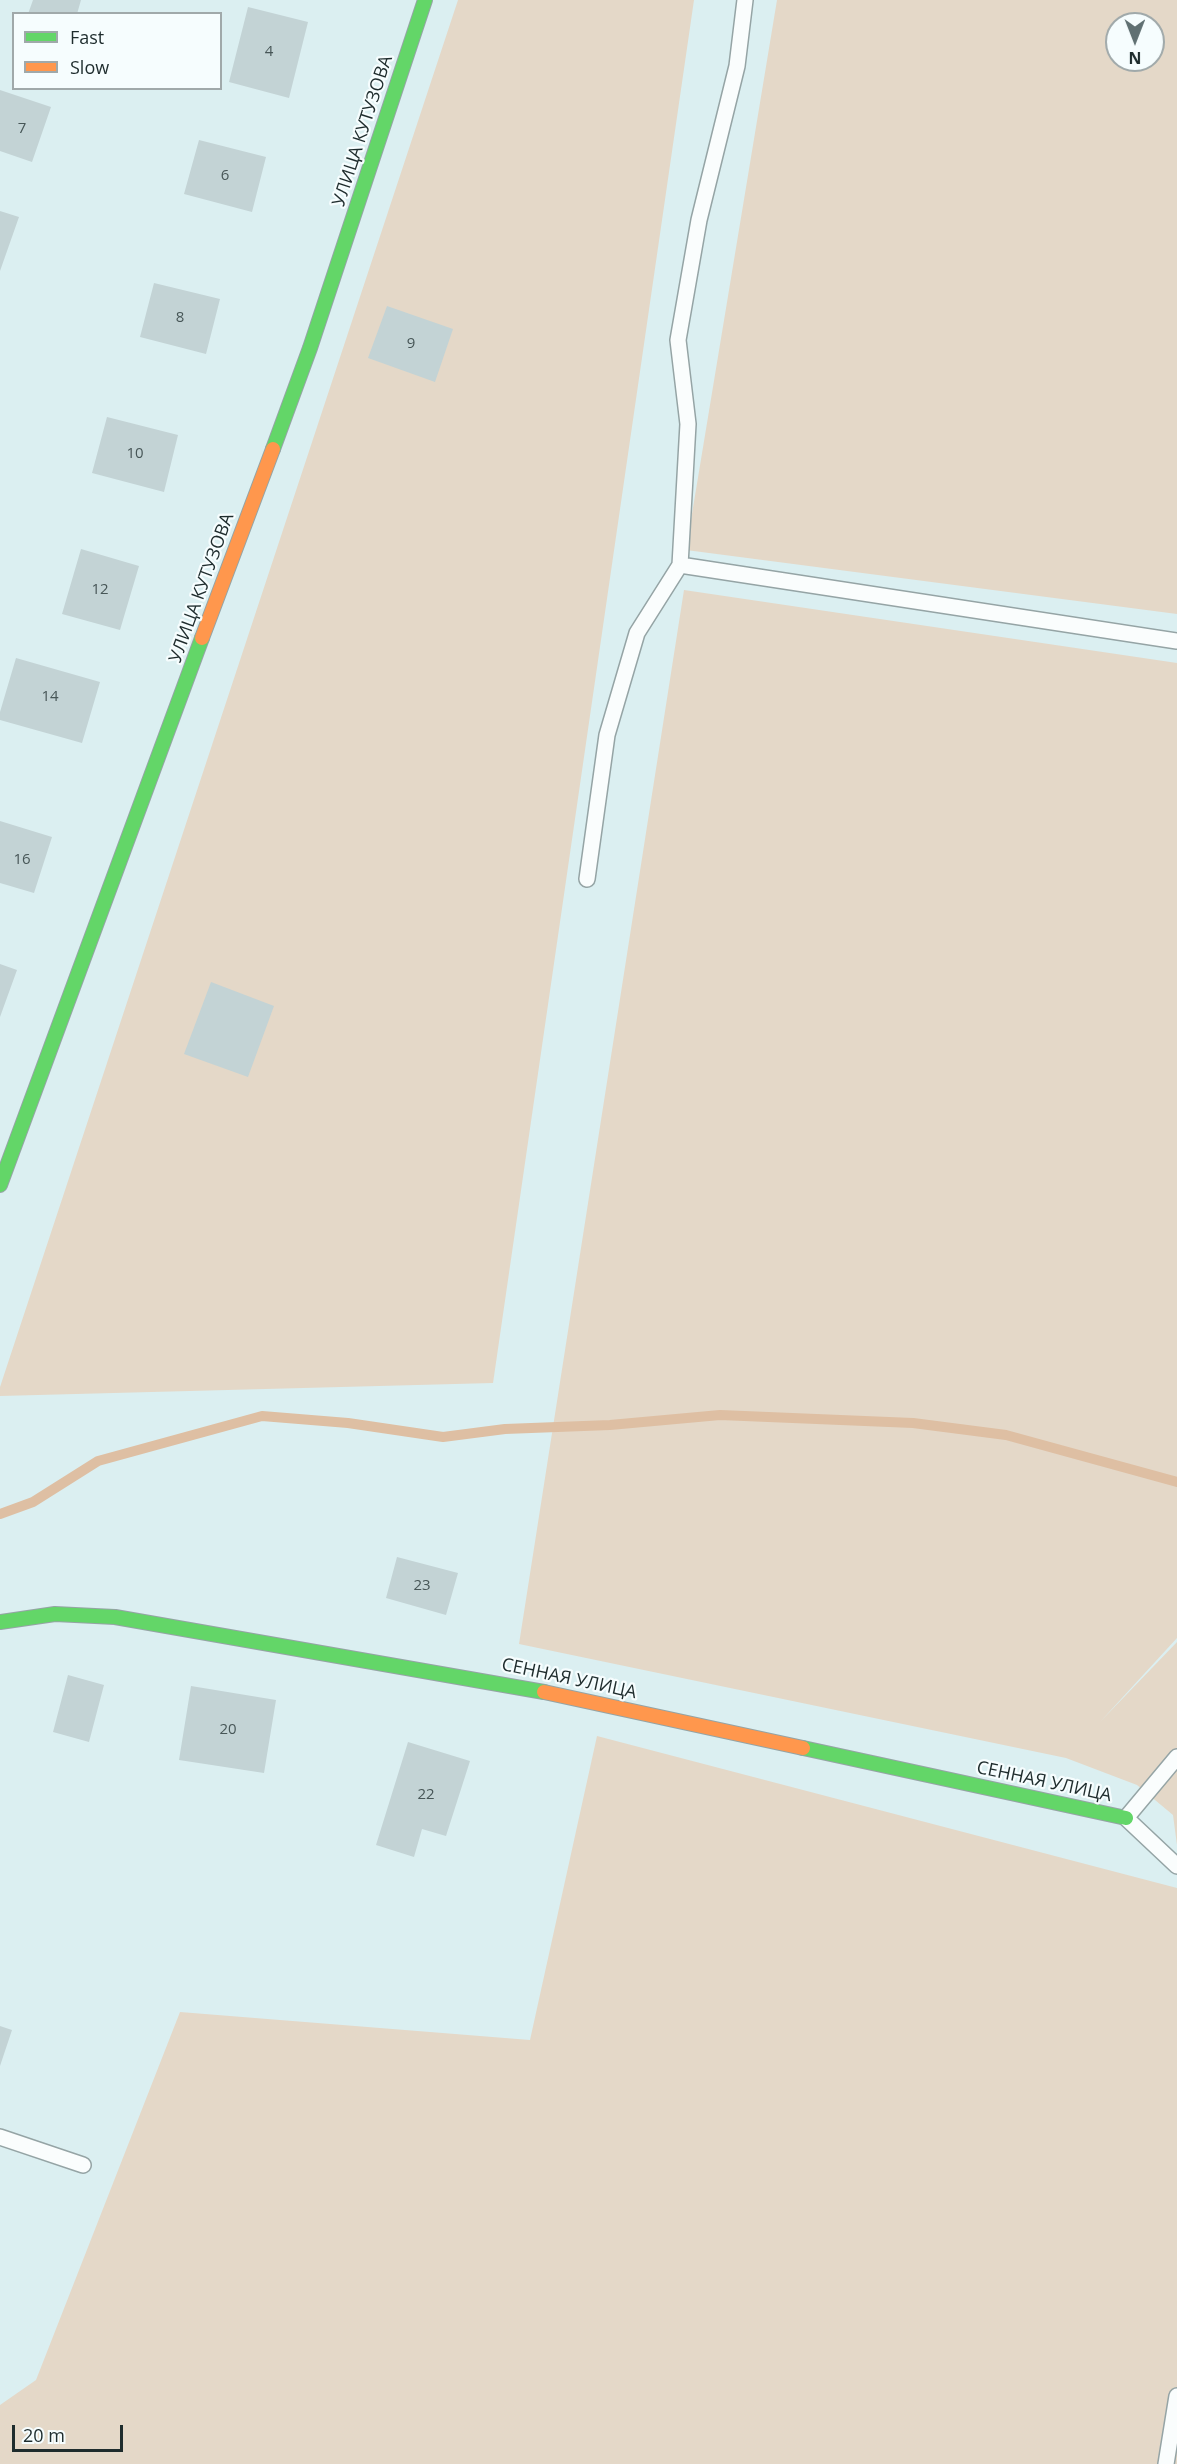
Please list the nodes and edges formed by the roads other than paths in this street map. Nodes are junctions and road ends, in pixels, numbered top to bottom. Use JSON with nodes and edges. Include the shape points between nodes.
{"nodes":[{"id":1,"x":425,"y":0,"type":"edge"},
{"id":2,"x":745,"y":0,"type":"edge"},
{"id":3,"x":680,"y":565,"type":"junction"},
{"id":4,"x":1177,"y":641,"type":"edge"},
{"id":5,"x":587,"y":879,"type":"dead end"},
{"id":6,"x":0,"y":1185,"type":"edge"},
{"id":7,"x":0,"y":1622,"type":"edge"},
{"id":8,"x":1177,"y":1757,"type":"edge"},
{"id":9,"x":1126,"y":1818,"type":"junction"},
{"id":10,"x":1177,"y":1866,"type":"edge"},
{"id":11,"x":0,"y":2137,"type":"edge"},
{"id":12,"x":83,"y":2165,"type":"dead end"},
{"id":13,"x":1177,"y":2396,"type":"edge"},
{"id":14,"x":1166,"y":2464,"type":"edge"}],
"edges":[{"from":1,"to":6,"type":"street","name":"УЛИЦА КУТУЗОВА","via":[[310,348]]},
{"from":2,"to":3,"type":"lane","via":[[737,66],[699,220],[678,340],[688,424]]},
{"from":3,"to":4,"type":"lane"},
{"from":3,"to":5,"type":"lane","via":[[637,633],[630,656],[607,735]]},
{"from":7,"to":9,"type":"street","name":"СЕННАЯ УЛИЦА","via":[[55,1614],[115,1617],[487,1681]]},
{"from":8,"to":9,"type":"lane"},
{"from":9,"to":10,"type":"lane"},
{"from":11,"to":12,"type":"lane"},
{"from":13,"to":14,"type":"lane"}]}
